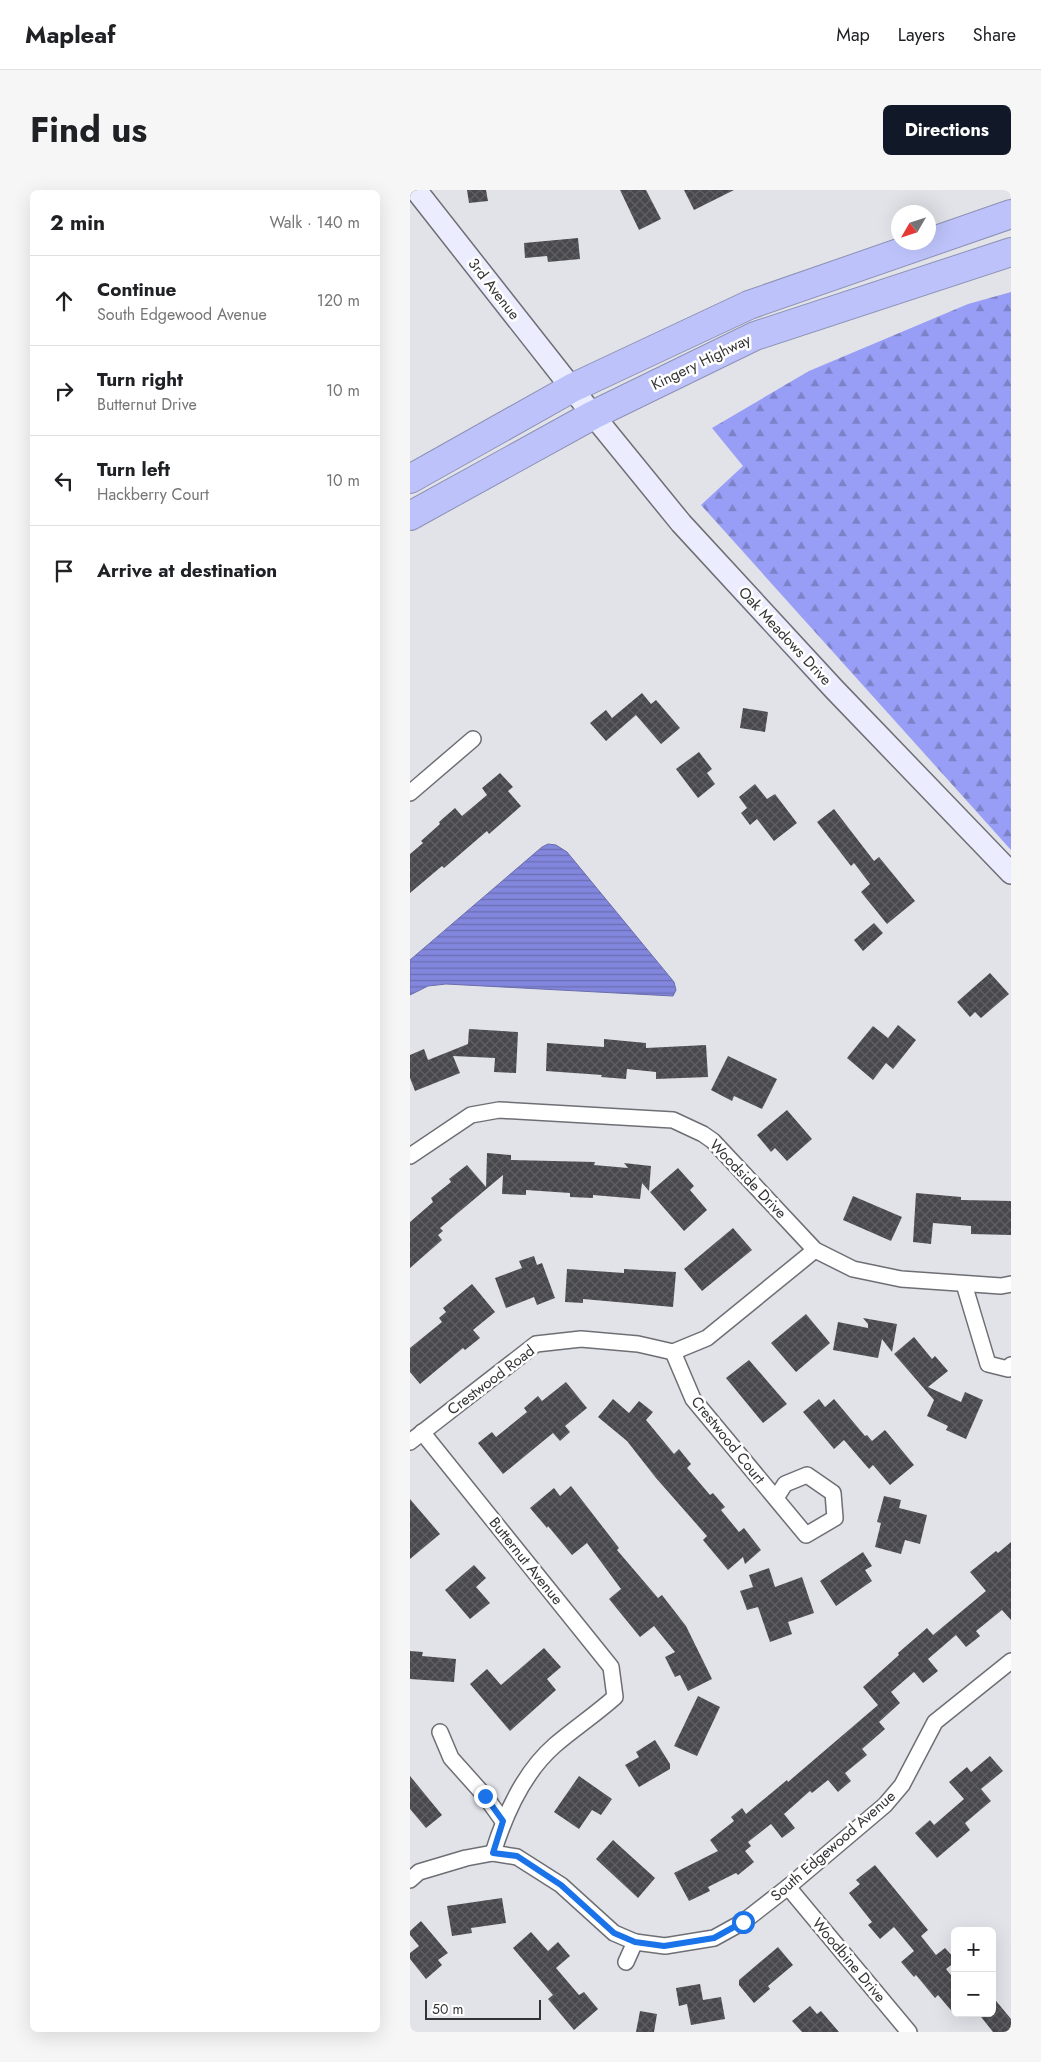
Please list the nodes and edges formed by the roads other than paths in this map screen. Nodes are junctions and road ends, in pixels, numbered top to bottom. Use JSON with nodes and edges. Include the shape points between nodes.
{"nodes":[{"id":1,"x":416,"y":190,"type":"edge"},
{"id":2,"x":1011,"y":214,"type":"edge"},
{"id":3,"x":1011,"y":252,"type":"edge"},
{"id":4,"x":572,"y":388,"type":"junction"},
{"id":5,"x":593,"y":415,"type":"junction"},
{"id":6,"x":410,"y":479,"type":"edge"},
{"id":7,"x":410,"y":516,"type":"edge"},
{"id":8,"x":473,"y":739,"type":"dead end"},
{"id":9,"x":410,"y":793,"type":"edge"},
{"id":10,"x":1011,"y":873,"type":"edge"},
{"id":11,"x":410,"y":1156,"type":"edge"},
{"id":12,"x":815,"y":1250,"type":"junction"},
{"id":13,"x":964,"y":1284,"type":"junction"},
{"id":14,"x":1011,"y":1284,"type":"edge"},
{"id":15,"x":673,"y":1352,"type":"junction"},
{"id":16,"x":1011,"y":1365,"type":"edge"},
{"id":17,"x":422,"y":1432,"type":"junction"},
{"id":18,"x":410,"y":1442,"type":"edge"},
{"id":19,"x":776,"y":1498,"type":"dead end"},
{"id":20,"x":1011,"y":1661,"type":"edge"},
{"id":21,"x":440,"y":1732,"type":"dead end"},
{"id":22,"x":503,"y":1821,"type":"junction"},
{"id":23,"x":493,"y":1853,"type":"junction"},
{"id":24,"x":410,"y":1880,"type":"edge"},
{"id":25,"x":788,"y":1887,"type":"junction"},
{"id":26,"x":635,"y":1942,"type":"junction"},
{"id":27,"x":626,"y":1962,"type":"dead end"},
{"id":28,"x":909,"y":2032,"type":"edge"}],
"edges":[{"from":1,"to":4,"type":"street","name":"3rd Avenue"},
{"from":2,"to":4,"type":"highway","name":"Kingery Highway","via":[[749,305]]},
{"from":3,"to":5,"type":"highway","name":"Kingery Highway","via":[[755,336]]},
{"from":4,"to":5,"type":"street","name":"Oak Meadows Drive"},
{"from":4,"to":6,"type":"highway","name":"Kingery Highway"},
{"from":5,"to":7,"type":"highway","name":"Kingery Highway"},
{"from":5,"to":10,"type":"street","name":"Oak Meadows Drive","via":[[687,530]]},
{"from":8,"to":9,"type":"street"},
{"from":11,"to":12,"type":"street","name":"Woodside Drive","via":[[471,1115],[499,1110],[673,1120],[713,1141]]},
{"from":12,"to":13,"type":"street","name":"Woodside Drive","via":[[853,1269],[901,1279]]},
{"from":12,"to":15,"type":"street","via":[[707,1338]]},
{"from":13,"to":14,"type":"street","name":"Woodside Drive"},
{"from":13,"to":16,"type":"street","via":[[988,1364],[1008,1369]]},
{"from":15,"to":17,"type":"street","name":"Crestwood Road","via":[[638,1344],[581,1339],[536,1344]]},
{"from":15,"to":19,"type":"street","name":"Crestwood Court","via":[[693,1399]]},
{"from":17,"to":18,"type":"street","name":"Crestwood Road"},
{"from":17,"to":22,"type":"street","name":"Butternut Avenue","via":[[611,1667],[615,1696],[554,1746],[530,1774]]},
{"from":20,"to":25,"type":"street","name":"South Edgewood Avenue","via":[[935,1722],[902,1785],[885,1805]]},
{"from":21,"to":22,"type":"street","via":[[451,1758]]},
{"from":22,"to":23,"type":"street"},
{"from":23,"to":24,"type":"street","name":"South Edgewood Avenue","via":[[419,1872]]},
{"from":23,"to":26,"type":"street","name":"South Edgewood Avenue","via":[[517,1856],[561,1885],[614,1933]]},
{"from":25,"to":26,"type":"street","name":"South Edgewood Avenue","via":[[743,1922],[714,1938],[664,1946]]},
{"from":25,"to":28,"type":"street","name":"Woodbine Drive"},
{"from":26,"to":27,"type":"street"}]}
